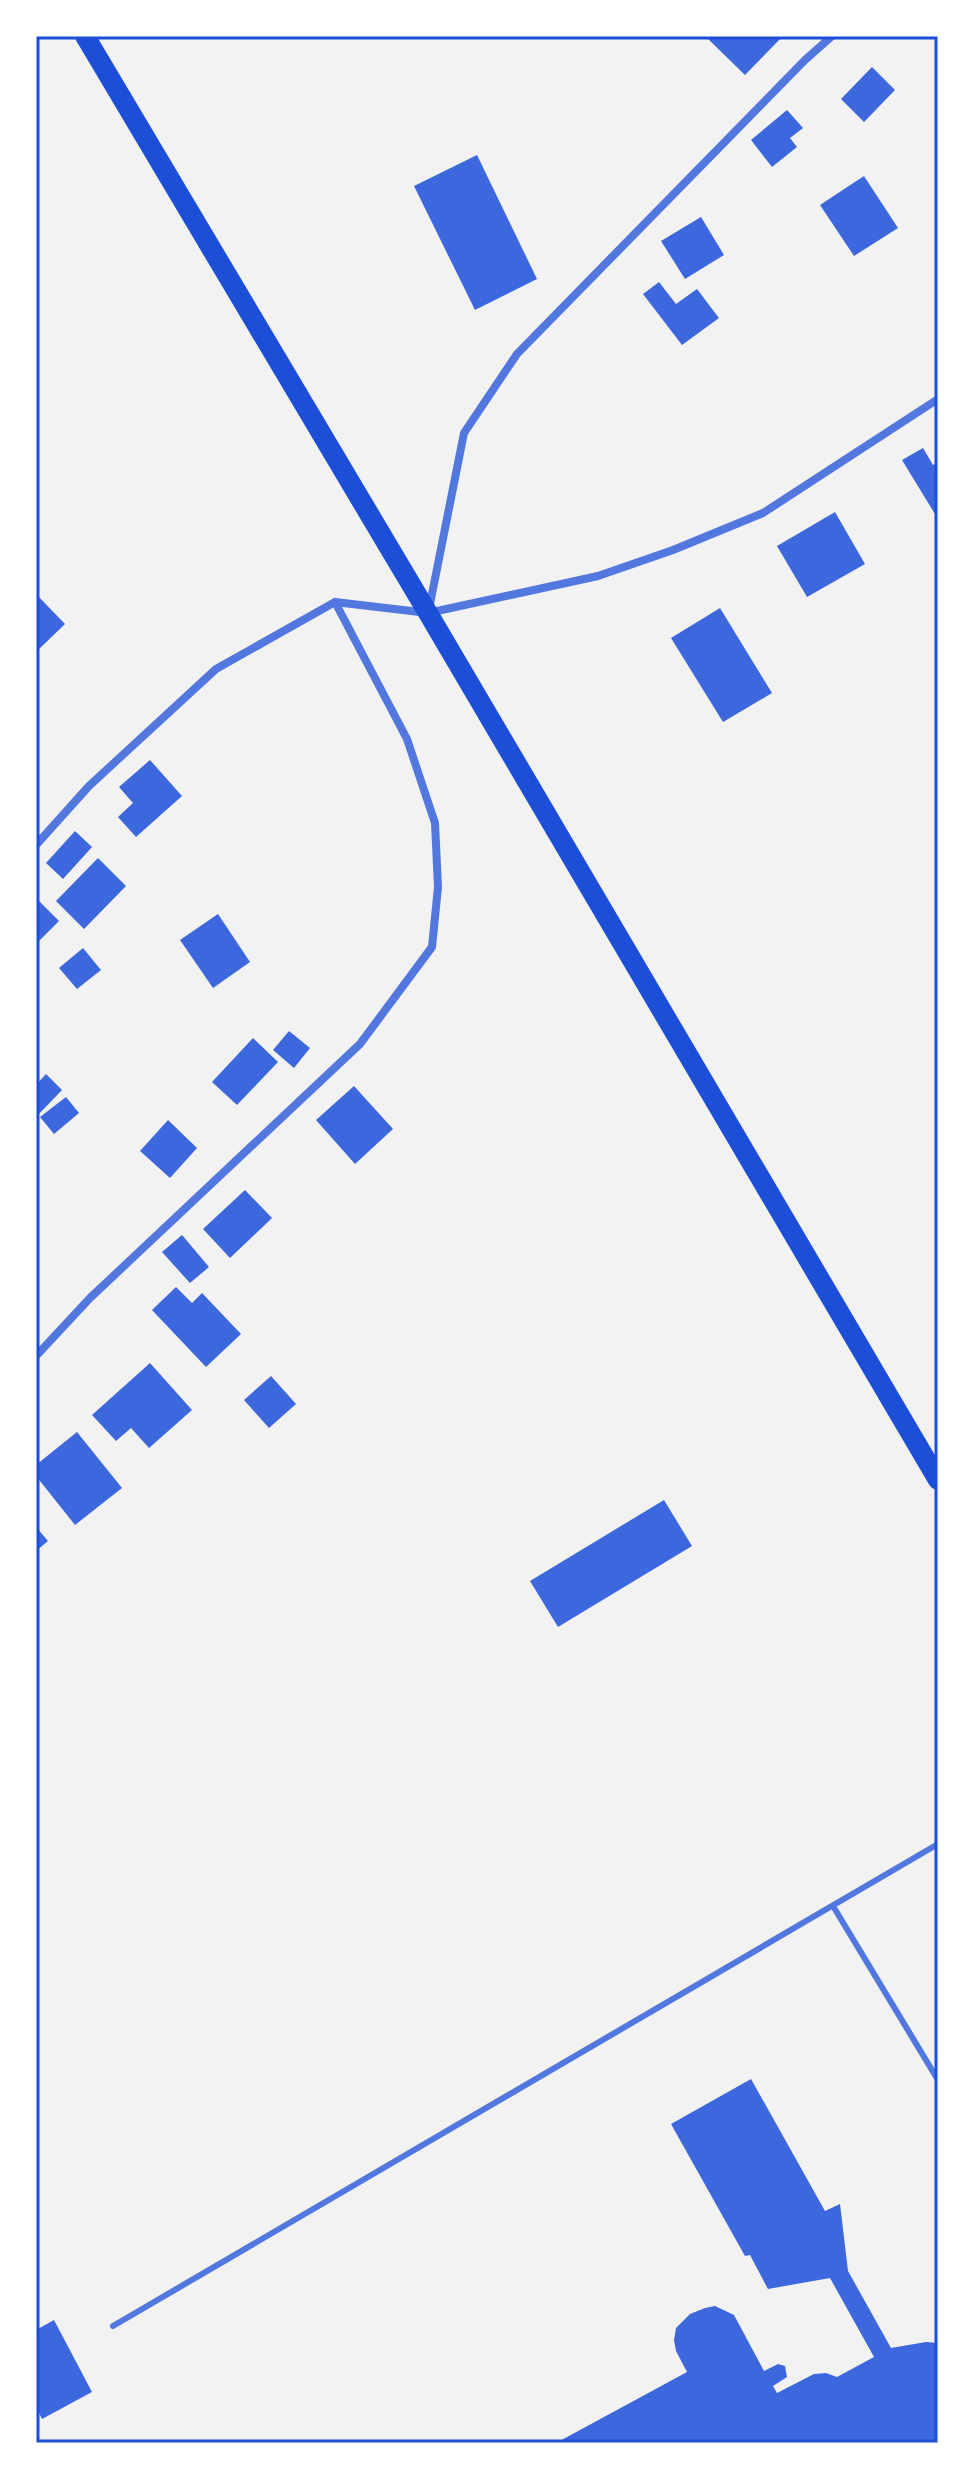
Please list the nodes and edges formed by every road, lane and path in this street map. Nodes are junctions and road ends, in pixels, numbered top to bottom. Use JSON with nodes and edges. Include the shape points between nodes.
{"nodes":[{"id":1,"x":85,"y":36,"type":"edge"},
{"id":2,"x":832,"y":36,"type":"edge"},
{"id":3,"x":938,"y":399,"type":"edge"},
{"id":4,"x":335,"y":602,"type":"junction"},
{"id":5,"x":428,"y":613,"type":"junction"},
{"id":6,"x":36,"y":845,"type":"edge"},
{"id":7,"x":36,"y":1356,"type":"edge"},
{"id":8,"x":938,"y":1480,"type":"edge"},
{"id":9,"x":938,"y":1844,"type":"edge"},
{"id":10,"x":833,"y":1906,"type":"junction"},
{"id":11,"x":938,"y":2080,"type":"edge"},
{"id":12,"x":113,"y":2326,"type":"dead end"}],
"edges":[{"from":1,"to":5,"type":"main road"},
{"from":2,"to":5,"type":"street","via":[[517,354],[464,433]]},
{"from":3,"to":5,"type":"street","via":[[763,513],[598,576]]},
{"from":4,"to":5,"type":"street"},
{"from":4,"to":6,"type":"street","via":[[216,669],[89,786]]},
{"from":4,"to":7,"type":"street","via":[[407,739],[435,823],[438,887],[432,947],[360,1044],[90,1298]]},
{"from":5,"to":8,"type":"main road"},
{"from":9,"to":10,"type":"lane"},
{"from":10,"to":11,"type":"lane"},
{"from":10,"to":12,"type":"lane"}]}
